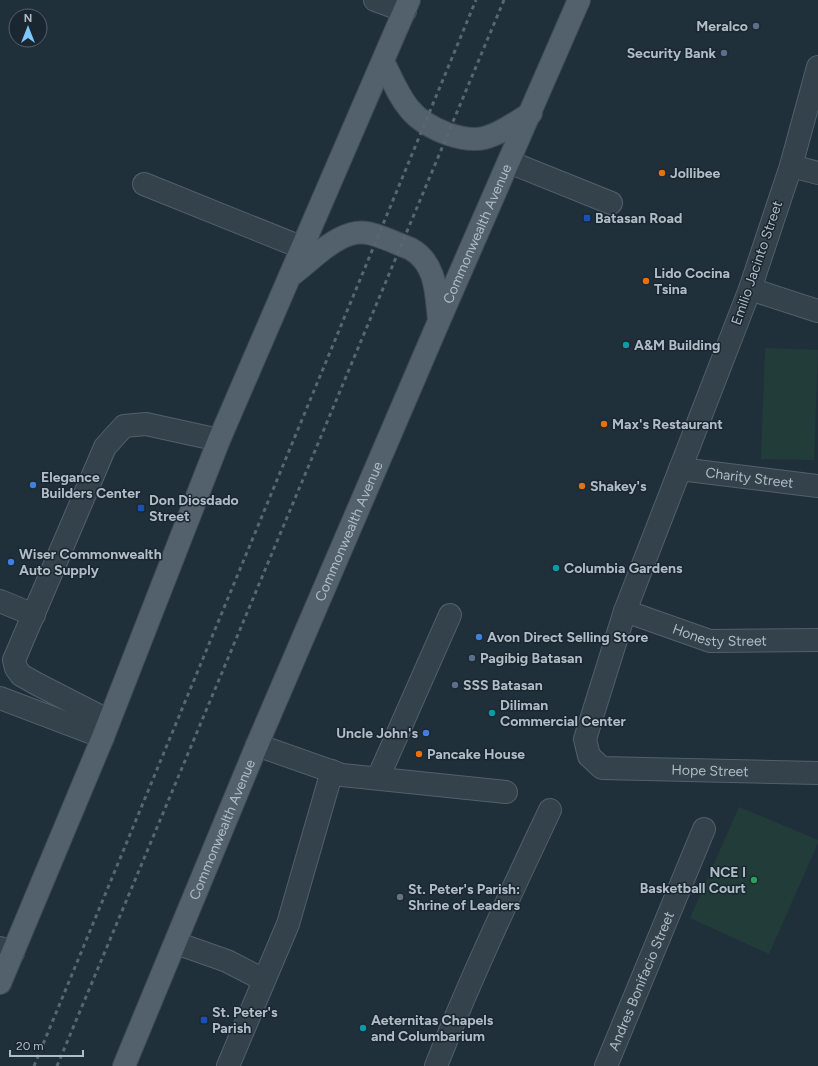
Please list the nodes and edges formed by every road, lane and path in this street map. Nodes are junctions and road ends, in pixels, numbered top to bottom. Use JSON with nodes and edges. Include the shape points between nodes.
{"nodes":[{"id":1,"x":376,"y":0,"type":"edge"},
{"id":2,"x":579,"y":0,"type":"edge"},
{"id":3,"x":407,"y":6,"type":"edge"},
{"id":4,"x":383,"y":61,"type":"junction"},
{"id":5,"x":818,"y":67,"type":"edge"},
{"id":6,"x":530,"y":113,"type":"junction"},
{"id":7,"x":509,"y":162,"type":"junction"},
{"id":8,"x":791,"y":166,"type":"junction"},
{"id":9,"x":818,"y":173,"type":"edge"},
{"id":10,"x":144,"y":184,"type":"dead end"},
{"id":11,"x":611,"y":203,"type":"dead end"},
{"id":12,"x":303,"y":248,"type":"junction"},
{"id":13,"x":290,"y":276,"type":"junction"},
{"id":14,"x":750,"y":289,"type":"junction"},
{"id":15,"x":818,"y":311,"type":"edge"},
{"id":16,"x":439,"y":321,"type":"junction"},
{"id":17,"x":219,"y":440,"type":"junction"},
{"id":18,"x":680,"y":469,"type":"junction"},
{"id":19,"x":818,"y":486,"type":"edge"},
{"id":20,"x":0,"y":602,"type":"edge"},
{"id":21,"x":625,"y":611,"type":"junction"},
{"id":22,"x":34,"y":615,"type":"junction"},
{"id":23,"x":450,"y":615,"type":"dead end"},
{"id":24,"x":818,"y":640,"type":"edge"},
{"id":25,"x":0,"y":698,"type":"edge"},
{"id":26,"x":106,"y":729,"type":"junction"},
{"id":27,"x":257,"y":745,"type":"junction"},
{"id":28,"x":602,"y":768,"type":"joint"},
{"id":29,"x":332,"y":771,"type":"junction"},
{"id":30,"x":818,"y":773,"type":"edge"},
{"id":31,"x":378,"y":778,"type":"junction"},
{"id":32,"x":506,"y":792,"type":"dead end"},
{"id":33,"x":550,"y":810,"type":"dead end"},
{"id":34,"x":704,"y":829,"type":"dead end"},
{"id":35,"x":176,"y":943,"type":"junction"},
{"id":36,"x":7,"y":950,"type":"edge"},
{"id":37,"x":264,"y":980,"type":"junction"},
{"id":38,"x":0,"y":983,"type":"edge"},
{"id":39,"x":124,"y":1066,"type":"edge"},
{"id":40,"x":228,"y":1066,"type":"edge"},
{"id":41,"x":436,"y":1066,"type":"edge"},
{"id":42,"x":606,"y":1066,"type":"edge"}],
"edges":[{"from":1,"to":3,"type":"street"},
{"from":2,"to":6,"type":"main road","name":"Commonwealth Avenue"},
{"from":3,"to":4,"type":"main road"},
{"from":4,"to":6,"type":"main road","via":[[410,112],[432,128],[450,135],[467,139],[484,138]]},
{"from":4,"to":12,"type":"main road"},
{"from":5,"to":8,"type":"street","name":"Emilio Jacinto Street"},
{"from":6,"to":7,"type":"main road","name":"Commonwealth Avenue"},
{"from":7,"to":11,"type":"street"},
{"from":7,"to":16,"type":"main road","name":"Commonwealth Avenue"},
{"from":8,"to":9,"type":"street"},
{"from":8,"to":14,"type":"street","name":"Emilio Jacinto Street"},
{"from":10,"to":12,"type":"street"},
{"from":12,"to":13,"type":"main road"},
{"from":13,"to":16,"type":"main road","via":[[336,240],[352,234],[369,233],[412,250],[424,259],[436,285]]},
{"from":13,"to":17,"type":"main road"},
{"from":14,"to":15,"type":"street"},
{"from":14,"to":18,"type":"street","name":"Emilio Jacinto Street"},
{"from":16,"to":27,"type":"main road","name":"Commonwealth Avenue"},
{"from":17,"to":22,"type":"street","via":[[146,424],[124,426],[105,447]]},
{"from":17,"to":26,"type":"main road"},
{"from":18,"to":19,"type":"street","name":"Charity Street"},
{"from":18,"to":21,"type":"street","name":"Emilio Jacinto Street"},
{"from":20,"to":22,"type":"street"},
{"from":21,"to":24,"type":"street","name":"Honesty Street","via":[[710,641]]},
{"from":21,"to":28,"type":"street","name":"Emilio Jacinto Street","via":[[585,738],[589,756]]},
{"from":22,"to":26,"type":"street","via":[[14,660],[16,668],[21,674]]},
{"from":23,"to":31,"type":"street"},
{"from":25,"to":26,"type":"street"},
{"from":26,"to":36,"type":"main road"},
{"from":27,"to":29,"type":"street"},
{"from":27,"to":35,"type":"main road","name":"Commonwealth Avenue"},
{"from":28,"to":30,"type":"street","name":"Hope Street"},
{"from":29,"to":31,"type":"street","via":[[342,775]]},
{"from":29,"to":37,"type":"street","via":[[288,924]]},
{"from":31,"to":32,"type":"street"},
{"from":33,"to":41,"type":"street","via":[[488,942]]},
{"from":34,"to":42,"type":"street","name":"Andres Bonifacio Street"},
{"from":35,"to":37,"type":"street","via":[[227,961]]},
{"from":35,"to":39,"type":"main road","name":"Commonwealth Avenue"},
{"from":36,"to":38,"type":"main road"},
{"from":37,"to":40,"type":"street"}]}
